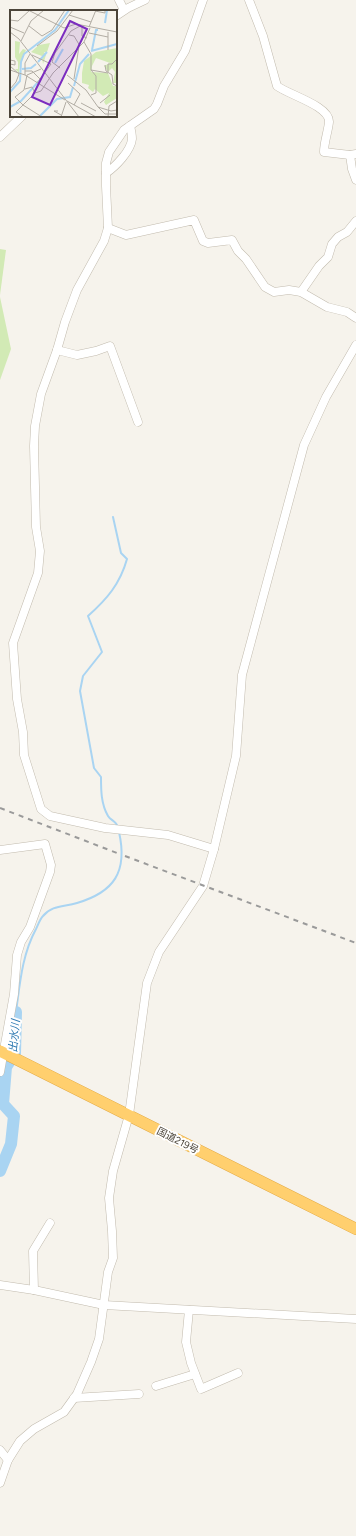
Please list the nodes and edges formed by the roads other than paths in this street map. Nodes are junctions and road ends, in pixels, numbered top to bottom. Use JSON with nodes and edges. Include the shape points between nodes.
{"nodes":[{"id":1,"x":119,"y":0,"type":"edge"},
{"id":2,"x":145,"y":0,"type":"edge"},
{"id":3,"x":203,"y":0,"type":"edge"},
{"id":4,"x":249,"y":0,"type":"edge"},
{"id":5,"x":124,"y":10,"type":"junction"},
{"id":6,"x":117,"y":15,"type":"edge"},
{"id":7,"x":21,"y":117,"type":"edge"},
{"id":8,"x":130,"y":126,"type":"junction"},
{"id":9,"x":0,"y":138,"type":"edge"},
{"id":10,"x":353,"y":154,"type":"edge"},
{"id":11,"x":106,"y":173,"type":"junction"},
{"id":12,"x":356,"y":180,"type":"edge"},
{"id":13,"x":356,"y":221,"type":"edge"},
{"id":14,"x":108,"y":228,"type":"junction"},
{"id":15,"x":301,"y":292,"type":"junction"},
{"id":16,"x":356,"y":318,"type":"edge"},
{"id":17,"x":356,"y":345,"type":"edge"},
{"id":18,"x":57,"y":350,"type":"junction"},
{"id":19,"x":138,"y":422,"type":"dead end"},
{"id":20,"x":214,"y":849,"type":"junction"},
{"id":21,"x":0,"y":850,"type":"edge"},
{"id":22,"x":2,"y":1052,"type":"edge"},
{"id":23,"x":0,"y":1072,"type":"edge"},
{"id":24,"x":129,"y":1115,"type":"junction"},
{"id":25,"x":50,"y":1223,"type":"dead end"},
{"id":26,"x":356,"y":1229,"type":"edge"},
{"id":27,"x":0,"y":1286,"type":"edge"},
{"id":28,"x":34,"y":1290,"type":"junction"},
{"id":29,"x":104,"y":1305,"type":"junction"},
{"id":30,"x":189,"y":1310,"type":"junction"},
{"id":31,"x":356,"y":1319,"type":"edge"},
{"id":32,"x":238,"y":1373,"type":"dead end"},
{"id":33,"x":195,"y":1374,"type":"junction"},
{"id":34,"x":156,"y":1386,"type":"dead end"},
{"id":35,"x":139,"y":1394,"type":"dead end"},
{"id":36,"x":74,"y":1398,"type":"junction"},
{"id":37,"x":0,"y":1450,"type":"edge"},
{"id":38,"x":8,"y":1460,"type":"junction"},
{"id":39,"x":0,"y":1483,"type":"edge"}],
"edges":[{"from":1,"to":5,"type":"street"},
{"from":2,"to":5,"type":"street"},
{"from":3,"to":8,"type":"street","via":[[186,51],[164,86],[157,104]]},
{"from":4,"to":10,"type":"street","via":[[263,36],[277,86],[321,108],[328,116],[324,152]]},
{"from":5,"to":6,"type":"street"},
{"from":7,"to":9,"type":"street"},
{"from":8,"to":11,"type":"street","via":[[124,130],[109,152]]},
{"from":8,"to":11,"type":"street","via":[[132,140],[127,150]]},
{"from":10,"to":12,"type":"street","via":[[352,169]]},
{"from":11,"to":14,"type":"street"},
{"from":13,"to":15,"type":"street","via":[[332,244],[328,257]]},
{"from":14,"to":15,"type":"street","via":[[126,235],[194,220],[203,241],[208,243],[232,240],[265,287],[274,292]]},
{"from":14,"to":18,"type":"street","via":[[100,250],[77,290]]},
{"from":15,"to":16,"type":"street","via":[[327,307],[347,312]]},
{"from":17,"to":20,"type":"street","via":[[326,397],[304,444],[298,464],[242,675],[236,756]]},
{"from":18,"to":19,"type":"street","via":[[77,355],[110,346]]},
{"from":18,"to":20,"type":"street","via":[[41,394],[35,426],[36,527],[40,550],[38,573],[13,643],[24,755],[28,768],[41,809],[50,816],[105,828],[168,835]]},
{"from":20,"to":24,"type":"street","via":[[203,886],[159,952],[150,973],[145,993]]},
{"from":21,"to":22,"type":"street","via":[[44,844],[51,865],[43,894],[17,955],[14,994]]},
{"from":22,"to":23,"type":"street"},
{"from":22,"to":24,"type":"highway","name":"国道219号"},
{"from":24,"to":26,"type":"highway","name":"国道219号"},
{"from":24,"to":29,"type":"street","via":[[110,1191],[113,1258],[108,1272]]},
{"from":25,"to":28,"type":"street","via":[[33,1251]]},
{"from":27,"to":28,"type":"street"},
{"from":28,"to":29,"type":"street"},
{"from":29,"to":30,"type":"street"},
{"from":29,"to":36,"type":"street","via":[[99,1339]]},
{"from":30,"to":31,"type":"street"},
{"from":30,"to":33,"type":"street","via":[[186,1342]]},
{"from":32,"to":33,"type":"street","via":[[201,1389]]},
{"from":33,"to":34,"type":"street"},
{"from":35,"to":36,"type":"street"},
{"from":36,"to":38,"type":"street","via":[[64,1412],[34,1429],[20,1441]]},
{"from":37,"to":38,"type":"street"},
{"from":38,"to":39,"type":"street"}]}
